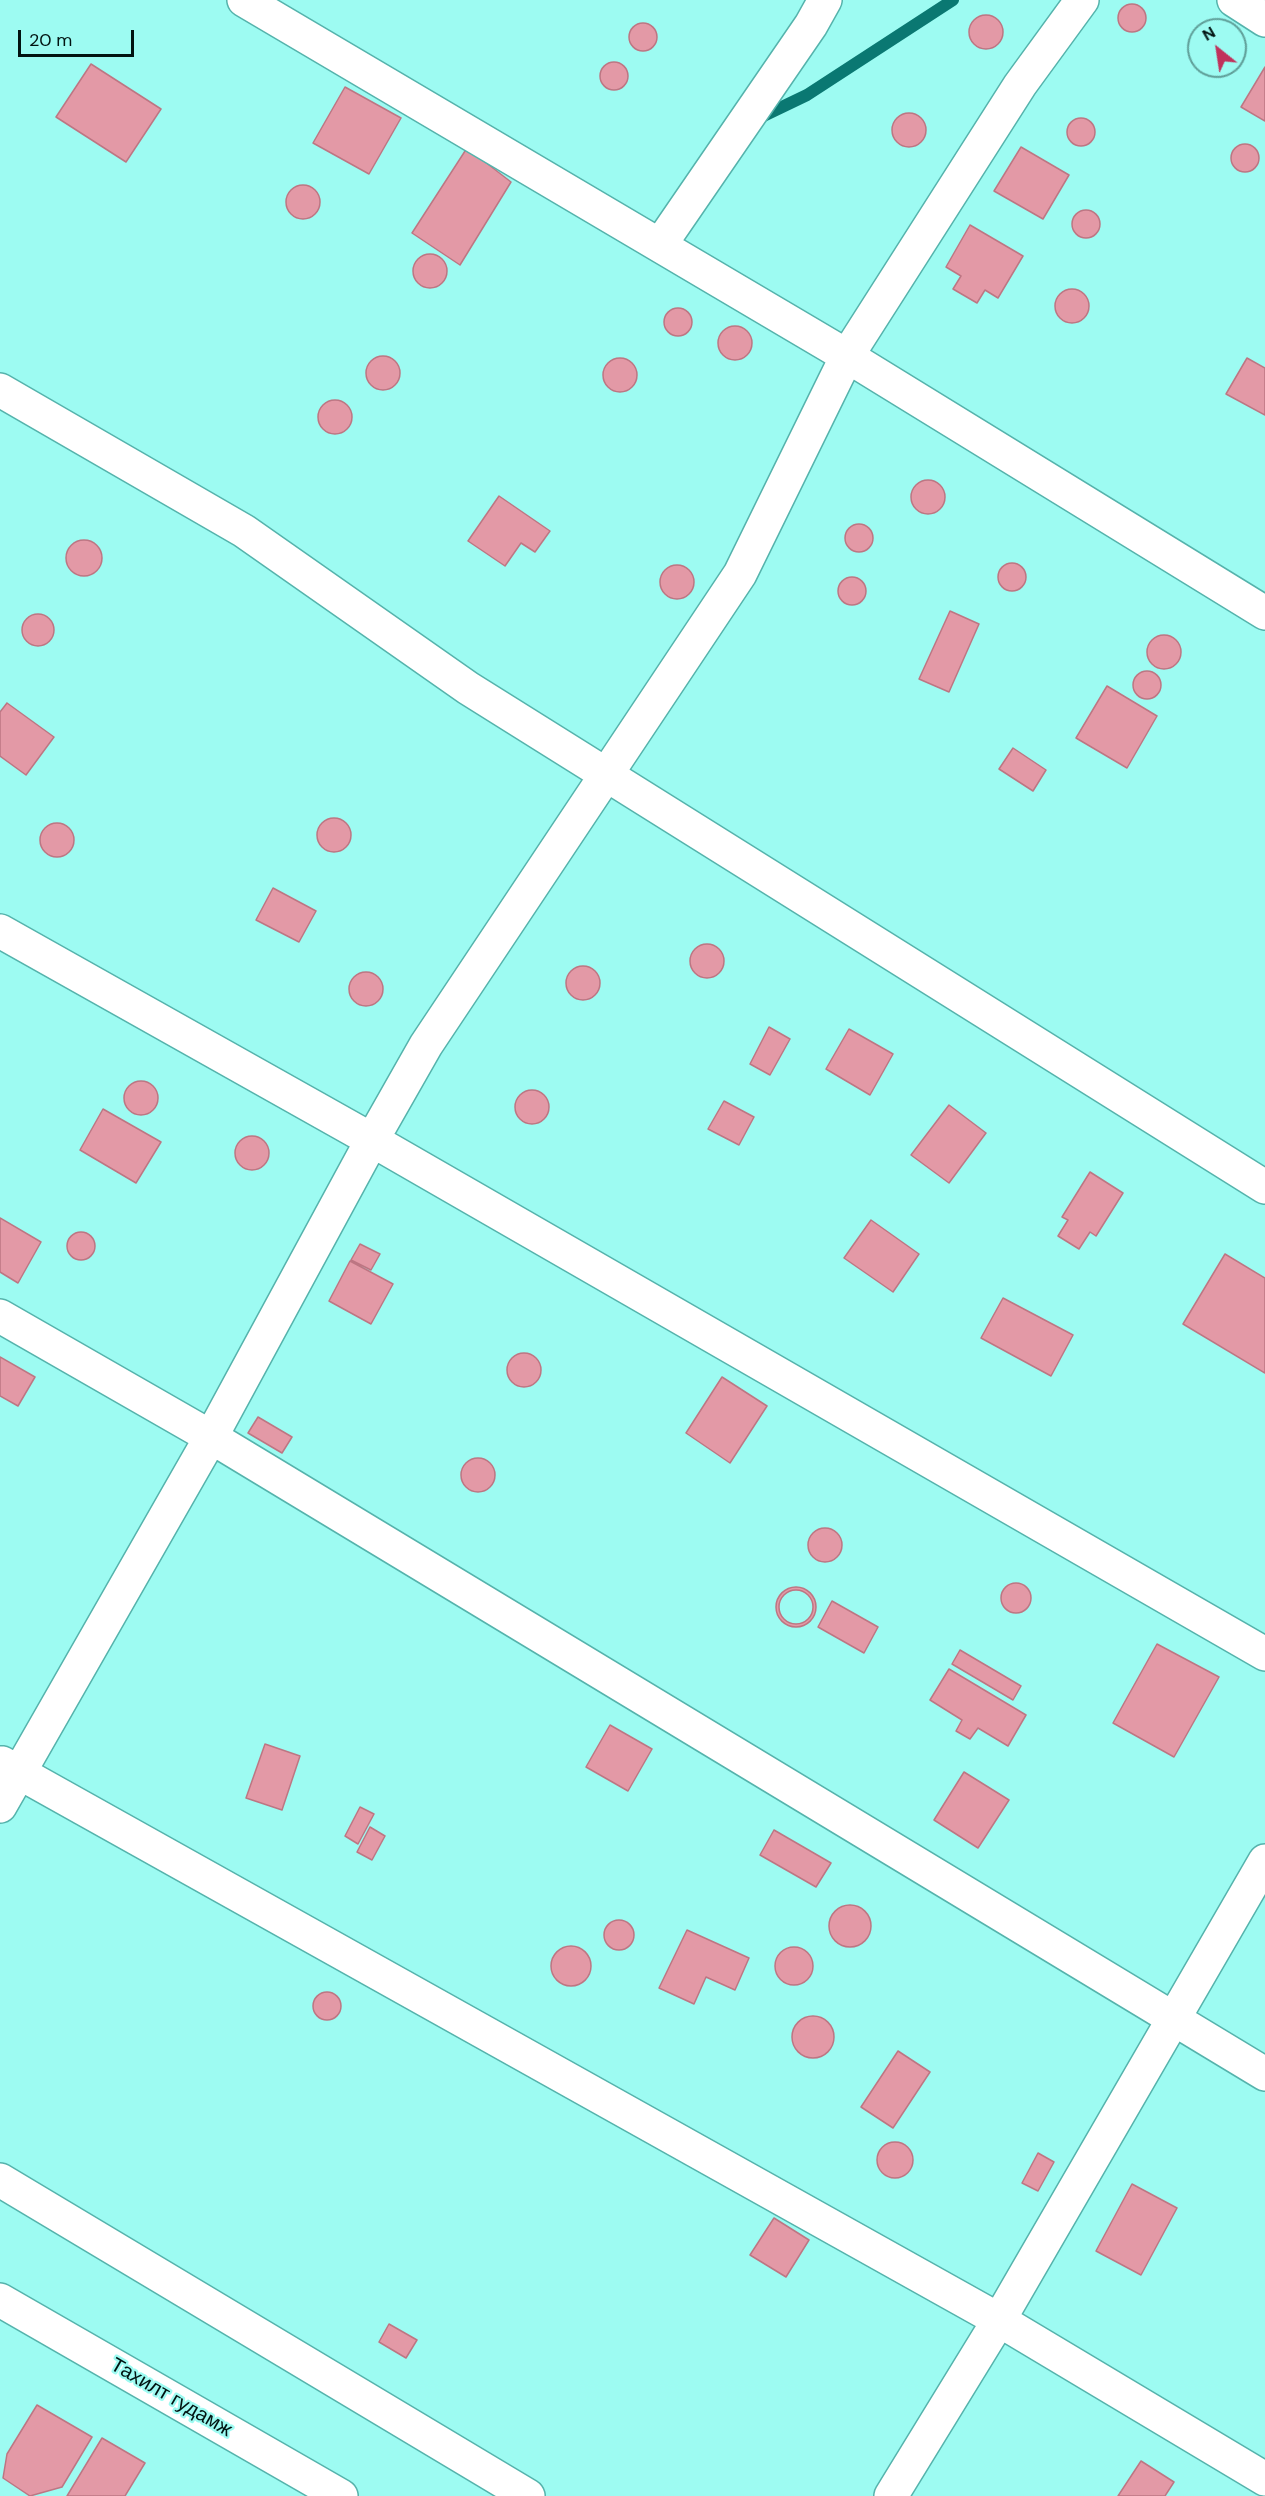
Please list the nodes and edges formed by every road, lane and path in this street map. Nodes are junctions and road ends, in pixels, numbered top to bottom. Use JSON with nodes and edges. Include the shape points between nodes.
{"nodes":[{"id":1,"x":244,"y":0,"type":"edge"},
{"id":2,"x":825,"y":0,"type":"edge"},
{"id":3,"x":1082,"y":0,"type":"edge"},
{"id":4,"x":1234,"y":0,"type":"edge"},
{"id":5,"x":1265,"y":20,"type":"edge"},
{"id":6,"x":660,"y":245,"type":"junction"},
{"id":7,"x":847,"y":356,"type":"junction"},
{"id":8,"x":0,"y":390,"type":"edge"},
{"id":9,"x":1265,"y":613,"type":"edge"},
{"id":10,"x":607,"y":777,"type":"junction"},
{"id":11,"x":0,"y":931,"type":"edge"},
{"id":12,"x":372,"y":1140,"type":"junction"},
{"id":13,"x":1265,"y":1187,"type":"edge"},
{"id":14,"x":0,"y":1316,"type":"edge"},
{"id":15,"x":211,"y":1437,"type":"junction"},
{"id":16,"x":1265,"y":1654,"type":"edge"},
{"id":17,"x":10,"y":1768,"type":"edge"},
{"id":18,"x":0,"y":1806,"type":"edge"},
{"id":19,"x":1265,"y":1861,"type":"edge"},
{"id":20,"x":1173,"y":2019,"type":"junction"},
{"id":21,"x":1265,"y":2074,"type":"edge"},
{"id":22,"x":0,"y":2180,"type":"edge"},
{"id":23,"x":0,"y":2300,"type":"edge"},
{"id":24,"x":999,"y":2320,"type":"junction"},
{"id":25,"x":1265,"y":2479,"type":"edge"},
{"id":26,"x":341,"y":2496,"type":"edge"},
{"id":27,"x":528,"y":2496,"type":"edge"},
{"id":28,"x":891,"y":2496,"type":"edge"}],
"edges":[{"from":1,"to":6,"type":"street"},
{"from":2,"to":6,"type":"street"},
{"from":3,"to":7,"type":"street","via":[[1020,85]]},
{"from":4,"to":5,"type":"street"},
{"from":6,"to":7,"type":"street"},
{"from":7,"to":9,"type":"street"},
{"from":7,"to":10,"type":"street","via":[[740,574]]},
{"from":8,"to":10,"type":"street","via":[[244,531],[468,688]]},
{"from":10,"to":12,"type":"street","via":[[426,1045]]},
{"from":10,"to":13,"type":"street"},
{"from":11,"to":12,"type":"street"},
{"from":12,"to":15,"type":"street"},
{"from":12,"to":16,"type":"street"},
{"from":14,"to":15,"type":"street"},
{"from":15,"to":17,"type":"street"},
{"from":15,"to":20,"type":"street"},
{"from":17,"to":18,"type":"street"},
{"from":17,"to":24,"type":"street"},
{"from":19,"to":20,"type":"street"},
{"from":20,"to":21,"type":"street"},
{"from":20,"to":24,"type":"street"},
{"from":22,"to":27,"type":"street"},
{"from":23,"to":26,"type":"street","name":"Тахилт гудамж"},
{"from":24,"to":25,"type":"street"},
{"from":24,"to":28,"type":"street"}]}
